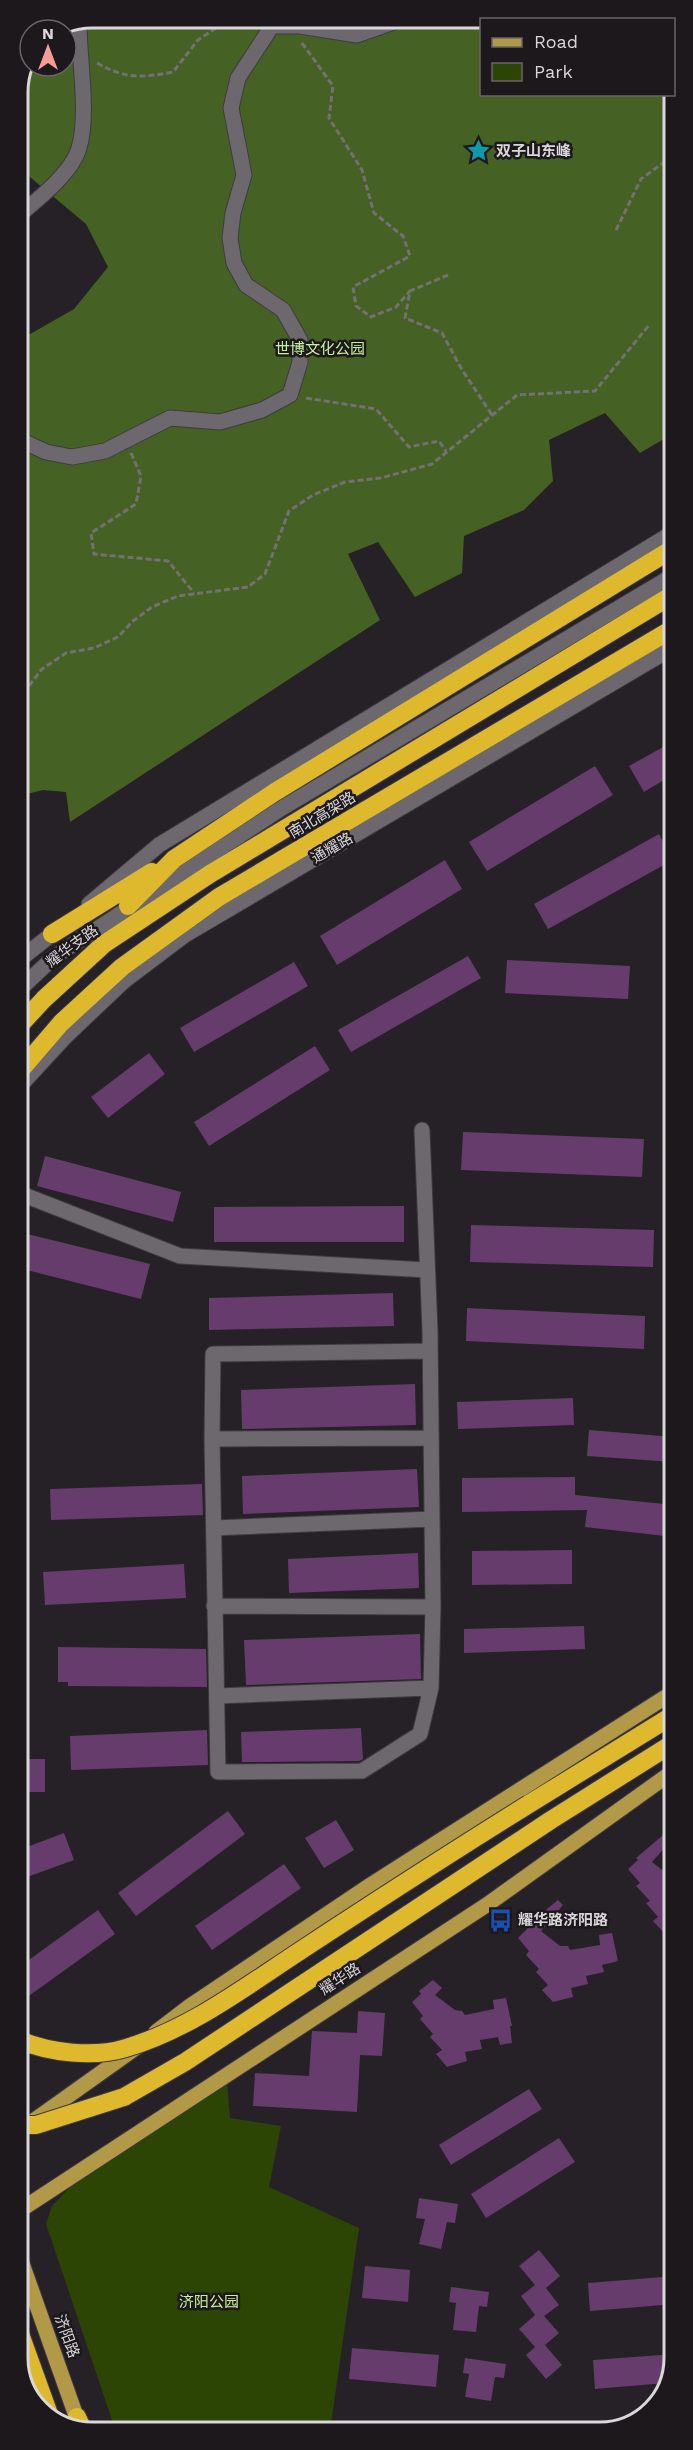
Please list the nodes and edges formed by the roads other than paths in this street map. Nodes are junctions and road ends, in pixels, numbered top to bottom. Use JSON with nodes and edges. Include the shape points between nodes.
{"nodes":[{"id":1,"x":270,"y":28,"type":"edge"},
{"id":2,"x":308,"y":28,"type":"edge"},
{"id":3,"x":375,"y":29,"type":"edge"},
{"id":4,"x":79,"y":30,"type":"edge"},
{"id":5,"x":28,"y":208,"type":"edge"},
{"id":6,"x":28,"y":444,"type":"edge"},
{"id":7,"x":664,"y":538,"type":"edge"},
{"id":8,"x":664,"y":554,"type":"edge"},
{"id":9,"x":664,"y":581,"type":"edge"},
{"id":10,"x":664,"y":600,"type":"edge"},
{"id":11,"x":664,"y":634,"type":"edge"},
{"id":12,"x":664,"y":653,"type":"edge"},
{"id":13,"x":174,"y":859,"type":"junction"},
{"id":14,"x":128,"y":906,"type":"junction"},
{"id":15,"x":52,"y":934,"type":"junction"},
{"id":16,"x":28,"y":953,"type":"edge"},
{"id":17,"x":28,"y":982,"type":"edge"},
{"id":18,"x":28,"y":1016,"type":"edge"},
{"id":19,"x":28,"y":1062,"type":"edge"},
{"id":20,"x":28,"y":1077,"type":"edge"},
{"id":21,"x":422,"y":1130,"type":"dead end"},
{"id":22,"x":28,"y":1197,"type":"edge"},
{"id":23,"x":428,"y":1270,"type":"junction"},
{"id":24,"x":430,"y":1351,"type":"junction"},
{"id":25,"x":431,"y":1438,"type":"junction"},
{"id":26,"x":212,"y":1439,"type":"junction"},
{"id":27,"x":432,"y":1519,"type":"junction"},
{"id":28,"x":213,"y":1528,"type":"junction"},
{"id":29,"x":214,"y":1606,"type":"junction"},
{"id":30,"x":433,"y":1607,"type":"junction"},
{"id":31,"x":431,"y":1688,"type":"junction"},
{"id":32,"x":217,"y":1696,"type":"junction"},
{"id":33,"x":664,"y":1698,"type":"edge"},
{"id":34,"x":664,"y":1721,"type":"edge"},
{"id":35,"x":664,"y":1749,"type":"edge"},
{"id":36,"x":664,"y":1778,"type":"edge"},
{"id":37,"x":28,"y":2042,"type":"edge"},
{"id":38,"x":28,"y":2125,"type":"edge"},
{"id":39,"x":28,"y":2125,"type":"edge"},
{"id":40,"x":28,"y":2205,"type":"edge"},
{"id":41,"x":28,"y":2280,"type":"edge"},
{"id":42,"x":28,"y":2354,"type":"edge"},
{"id":43,"x":44,"y":2400,"type":"edge"},
{"id":44,"x":78,"y":2419,"type":"edge"}],
"edges":[{"from":1,"to":6,"type":"street","via":[[238,78],[231,108],[244,175],[230,238],[234,263],[246,285],[283,310],[300,340],[300,362],[290,396],[262,410],[220,422],[170,418],[105,450],[72,457]]},
{"from":2,"to":3,"type":"street","via":[[357,35]]},
{"from":4,"to":5,"type":"street","via":[[83,112],[79,149],[58,182]]},
{"from":7,"to":15,"type":"street","via":[[159,845]]},
{"from":8,"to":13,"type":"highway","via":[[275,792]]},
{"from":9,"to":14,"type":"street","via":[[282,808]]},
{"from":10,"to":18,"type":"highway","name":"南北高架路","via":[[210,874],[104,944]]},
{"from":11,"to":19,"type":"highway","name":"南北高架路","via":[[219,897],[122,967],[61,1023]]},
{"from":12,"to":20,"type":"street","name":"通耀路","via":[[185,935],[124,981]]},
{"from":13,"to":14,"type":"highway"},
{"from":13,"to":15,"type":"highway"},
{"from":14,"to":17,"type":"street","name":"耀华支路","via":[[54,957]]},
{"from":15,"to":16,"type":"street"},
{"from":21,"to":23,"type":"street"},
{"from":22,"to":23,"type":"street","via":[[180,1256]]},
{"from":23,"to":24,"type":"street"},
{"from":24,"to":25,"type":"street"},
{"from":24,"to":26,"type":"street","via":[[213,1354]]},
{"from":25,"to":26,"type":"street"},
{"from":25,"to":27,"type":"street"},
{"from":26,"to":28,"type":"street"},
{"from":27,"to":28,"type":"street"},
{"from":27,"to":30,"type":"street"},
{"from":28,"to":29,"type":"street"},
{"from":29,"to":30,"type":"street"},
{"from":29,"to":32,"type":"street"},
{"from":30,"to":31,"type":"street"},
{"from":31,"to":32,"type":"street"},
{"from":31,"to":32,"type":"street","via":[[420,1734],[362,1771],[218,1772]]},
{"from":33,"to":38,"type":"main road","via":[[372,1884],[190,2006]]},
{"from":34,"to":37,"type":"highway","bridge":true,"via":[[443,1858],[192,2022],[126,2049],[98,2053],[69,2052]]},
{"from":35,"to":39,"type":"highway","bridge":true,"via":[[195,2055],[124,2097]]},
{"from":36,"to":40,"type":"main road","name":"耀华路","via":[[488,1904]]},
{"from":41,"to":44,"type":"main road","name":"济阳路"},
{"from":42,"to":43,"type":"highway"}]}
